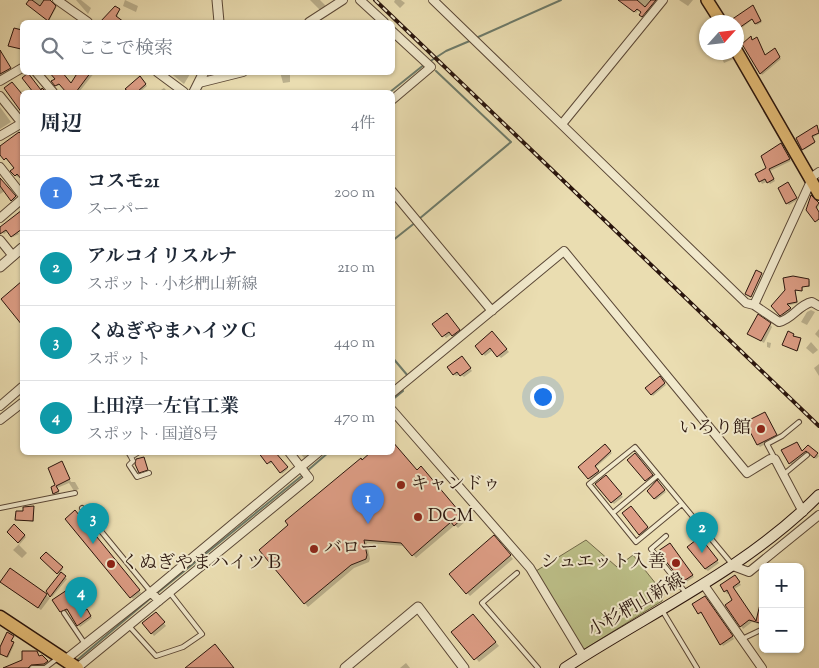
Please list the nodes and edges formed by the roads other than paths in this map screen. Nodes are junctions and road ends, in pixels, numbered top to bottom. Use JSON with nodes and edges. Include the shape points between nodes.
{"nodes":[{"id":1,"x":57,"y":0,"type":"edge"},
{"id":2,"x":217,"y":0,"type":"edge"},
{"id":3,"x":343,"y":0,"type":"edge"},
{"id":4,"x":360,"y":0,"type":"edge"},
{"id":5,"x":433,"y":0,"type":"edge"},
{"id":6,"x":664,"y":0,"type":"edge"},
{"id":7,"x":707,"y":0,"type":"edge"},
{"id":8,"x":331,"y":3,"type":"edge"},
{"id":9,"x":717,"y":15,"type":"edge"},
{"id":10,"x":85,"y":20,"type":"edge"},
{"id":11,"x":219,"y":20,"type":"edge"},
{"id":12,"x":311,"y":20,"type":"edge"},
{"id":13,"x":382,"y":20,"type":"edge"},
{"id":14,"x":395,"y":33,"type":"edge"},
{"id":15,"x":742,"y":60,"type":"edge"},
{"id":16,"x":20,"y":69,"type":"edge"},
{"id":17,"x":39,"y":75,"type":"edge"},
{"id":18,"x":161,"y":75,"type":"edge"},
{"id":19,"x":203,"y":75,"type":"edge"},
{"id":20,"x":232,"y":75,"type":"edge"},
{"id":21,"x":0,"y":81,"type":"edge"},
{"id":22,"x":199,"y":84,"type":"junction"},
{"id":23,"x":51,"y":90,"type":"edge"},
{"id":24,"x":181,"y":90,"type":"edge"},
{"id":25,"x":195,"y":90,"type":"edge"},
{"id":26,"x":0,"y":96,"type":"edge"},
{"id":27,"x":395,"y":97,"type":"edge"},
{"id":28,"x":20,"y":120,"type":"edge"},
{"id":29,"x":20,"y":123,"type":"edge"},
{"id":30,"x":562,"y":124,"type":"junction"},
{"id":31,"x":0,"y":136,"type":"edge"},
{"id":32,"x":0,"y":167,"type":"edge"},
{"id":33,"x":819,"y":172,"type":"edge"},
{"id":34,"x":810,"y":180,"type":"junction"},
{"id":35,"x":20,"y":192,"type":"edge"},
{"id":36,"x":819,"y":194,"type":"edge"},
{"id":37,"x":395,"y":196,"type":"edge"},
{"id":38,"x":20,"y":201,"type":"edge"},
{"id":39,"x":0,"y":218,"type":"edge"},
{"id":40,"x":0,"y":240,"type":"edge"},
{"id":41,"x":20,"y":250,"type":"edge"},
{"id":42,"x":13,"y":256,"type":"junction"},
{"id":43,"x":0,"y":267,"type":"edge"},
{"id":44,"x":754,"y":305,"type":"junction"},
{"id":45,"x":819,"y":306,"type":"edge"},
{"id":46,"x":492,"y":311,"type":"junction"},
{"id":47,"x":20,"y":389,"type":"edge"},
{"id":48,"x":395,"y":391,"type":"edge"},
{"id":49,"x":20,"y":405,"type":"edge"},
{"id":50,"x":0,"y":406,"type":"edge"},
{"id":51,"x":395,"y":413,"type":"edge"},
{"id":52,"x":0,"y":420,"type":"edge"},
{"id":53,"x":799,"y":422,"type":"dead end"},
{"id":54,"x":134,"y":455,"type":"edge"},
{"id":55,"x":291,"y":455,"type":"edge"},
{"id":56,"x":316,"y":455,"type":"edge"},
{"id":57,"x":807,"y":455,"type":"dead end"},
{"id":58,"x":131,"y":457,"type":"joint"},
{"id":59,"x":775,"y":459,"type":"junction"},
{"id":60,"x":301,"y":468,"type":"junction"},
{"id":61,"x":149,"y":473,"type":"dead end"},
{"id":62,"x":658,"y":475,"type":"junction"},
{"id":63,"x":783,"y":475,"type":"junction"},
{"id":64,"x":75,"y":493,"type":"dead end"},
{"id":65,"x":819,"y":495,"type":"edge"},
{"id":66,"x":682,"y":504,"type":"junction"},
{"id":67,"x":0,"y":508,"type":"edge"},
{"id":68,"x":82,"y":508,"type":"dead end"},
{"id":69,"x":803,"y":512,"type":"junction"},
{"id":70,"x":613,"y":513,"type":"junction"},
{"id":71,"x":819,"y":515,"type":"edge"},
{"id":72,"x":666,"y":536,"type":"dead end"},
{"id":73,"x":733,"y":566,"type":"junction"},
{"id":74,"x":517,"y":573,"type":"dead end"},
{"id":75,"x":704,"y":586,"type":"junction"},
{"id":76,"x":151,"y":592,"type":"junction"},
{"id":77,"x":170,"y":593,"type":"junction"},
{"id":78,"x":688,"y":595,"type":"junction"},
{"id":79,"x":159,"y":601,"type":"junction"},
{"id":80,"x":662,"y":610,"type":"junction"},
{"id":81,"x":64,"y":613,"type":"dead end"},
{"id":82,"x":0,"y":617,"type":"edge"},
{"id":83,"x":129,"y":626,"type":"junction"},
{"id":84,"x":759,"y":631,"type":"edge"},
{"id":85,"x":742,"y":639,"type":"junction"},
{"id":86,"x":85,"y":644,"type":"junction"},
{"id":87,"x":583,"y":656,"type":"junction"},
{"id":88,"x":69,"y":662,"type":"edge"},
{"id":89,"x":32,"y":668,"type":"edge"},
{"id":90,"x":345,"y":668,"type":"edge"},
{"id":91,"x":464,"y":668,"type":"edge"},
{"id":92,"x":538,"y":668,"type":"edge"},
{"id":93,"x":565,"y":668,"type":"edge"},
{"id":94,"x":697,"y":668,"type":"edge"},
{"id":95,"x":762,"y":668,"type":"edge"}],
"edges":[{"from":1,"to":10,"type":"street"},
{"from":2,"to":11,"type":"street"},
{"from":3,"to":8,"type":"street"},
{"from":4,"to":13,"type":"street"},
{"from":5,"to":30,"type":"street"},
{"from":6,"to":30,"type":"street"},
{"from":7,"to":9,"type":"main road"},
{"from":8,"to":12,"type":"street"},
{"from":14,"to":27,"type":"street","via":[[431,67]]},
{"from":15,"to":34,"type":"main road"},
{"from":16,"to":21,"type":"street"},
{"from":17,"to":23,"type":"street"},
{"from":18,"to":24,"type":"street"},
{"from":19,"to":22,"type":"street"},
{"from":20,"to":22,"type":"street"},
{"from":22,"to":25,"type":"street"},
{"from":26,"to":28,"type":"street"},
{"from":29,"to":31,"type":"street"},
{"from":30,"to":44,"type":"street","via":[[746,303]]},
{"from":32,"to":35,"type":"street"},
{"from":33,"to":34,"type":"street"},
{"from":34,"to":36,"type":"main road"},
{"from":34,"to":44,"type":"street"},
{"from":37,"to":46,"type":"street"},
{"from":38,"to":39,"type":"street"},
{"from":40,"to":42,"type":"street"},
{"from":41,"to":42,"type":"street"},
{"from":42,"to":43,"type":"street"},
{"from":44,"to":45,"type":"street","via":[[779,322],[785,321],[803,304],[812,302]]},
{"from":46,"to":48,"type":"street"},
{"from":46,"to":59,"type":"street","via":[[564,251],[747,473]]},
{"from":47,"to":50,"type":"street"},
{"from":49,"to":52,"type":"street"},
{"from":51,"to":87,"type":"street","via":[[530,568]]},
{"from":53,"to":59,"type":"lane","via":[[767,444]]},
{"from":54,"to":58,"type":"lane"},
{"from":55,"to":60,"type":"street"},
{"from":56,"to":60,"type":"street"},
{"from":57,"to":63,"type":"lane"},
{"from":58,"to":61,"type":"lane","via":[[133,461],[129,465],[137,477]]},
{"from":59,"to":63,"type":"street"},
{"from":60,"to":76,"type":"street"},
{"from":60,"to":77,"type":"street","via":[[309,478]]},
{"from":62,"to":66,"type":"lane"},
{"from":62,"to":70,"type":"lane"},
{"from":62,"to":70,"type":"lane","via":[[635,447],[589,484]]},
{"from":63,"to":69,"type":"street"},
{"from":64,"to":67,"type":"lane"},
{"from":65,"to":69,"type":"main road","name":"小杉椚山新線"},
{"from":66,"to":70,"type":"lane","via":[[636,542]]},
{"from":66,"to":73,"type":"lane"},
{"from":68,"to":76,"type":"lane"},
{"from":69,"to":73,"type":"main road","name":"小杉椚山新線"},
{"from":71,"to":73,"type":"street","via":[[749,572]]},
{"from":72,"to":78,"type":"lane","via":[[651,549]]},
{"from":73,"to":75,"type":"main road","name":"小杉椚山新線"},
{"from":74,"to":92,"type":"lane","via":[[482,603]]},
{"from":75,"to":78,"type":"main road","name":"小杉椚山新線"},
{"from":75,"to":85,"type":"street"},
{"from":76,"to":79,"type":"street"},
{"from":76,"to":86,"type":"street"},
{"from":77,"to":79,"type":"street"},
{"from":77,"to":83,"type":"lane","via":[[202,634],[183,647],[156,656]]},
{"from":78,"to":80,"type":"main road","name":"小杉椚山新線"},
{"from":79,"to":83,"type":"street"},
{"from":80,"to":87,"type":"main road","name":"小杉椚山新線"},
{"from":80,"to":94,"type":"lane"},
{"from":81,"to":86,"type":"lane"},
{"from":82,"to":88,"type":"highway"},
{"from":83,"to":88,"type":"street"},
{"from":84,"to":85,"type":"lane"},
{"from":85,"to":95,"type":"street"},
{"from":86,"to":88,"type":"street"},
{"from":87,"to":93,"type":"main road","name":"小杉椚山新線"},
{"from":88,"to":89,"type":"lane"},
{"from":90,"to":91,"type":"street","via":[[418,607]]}]}
